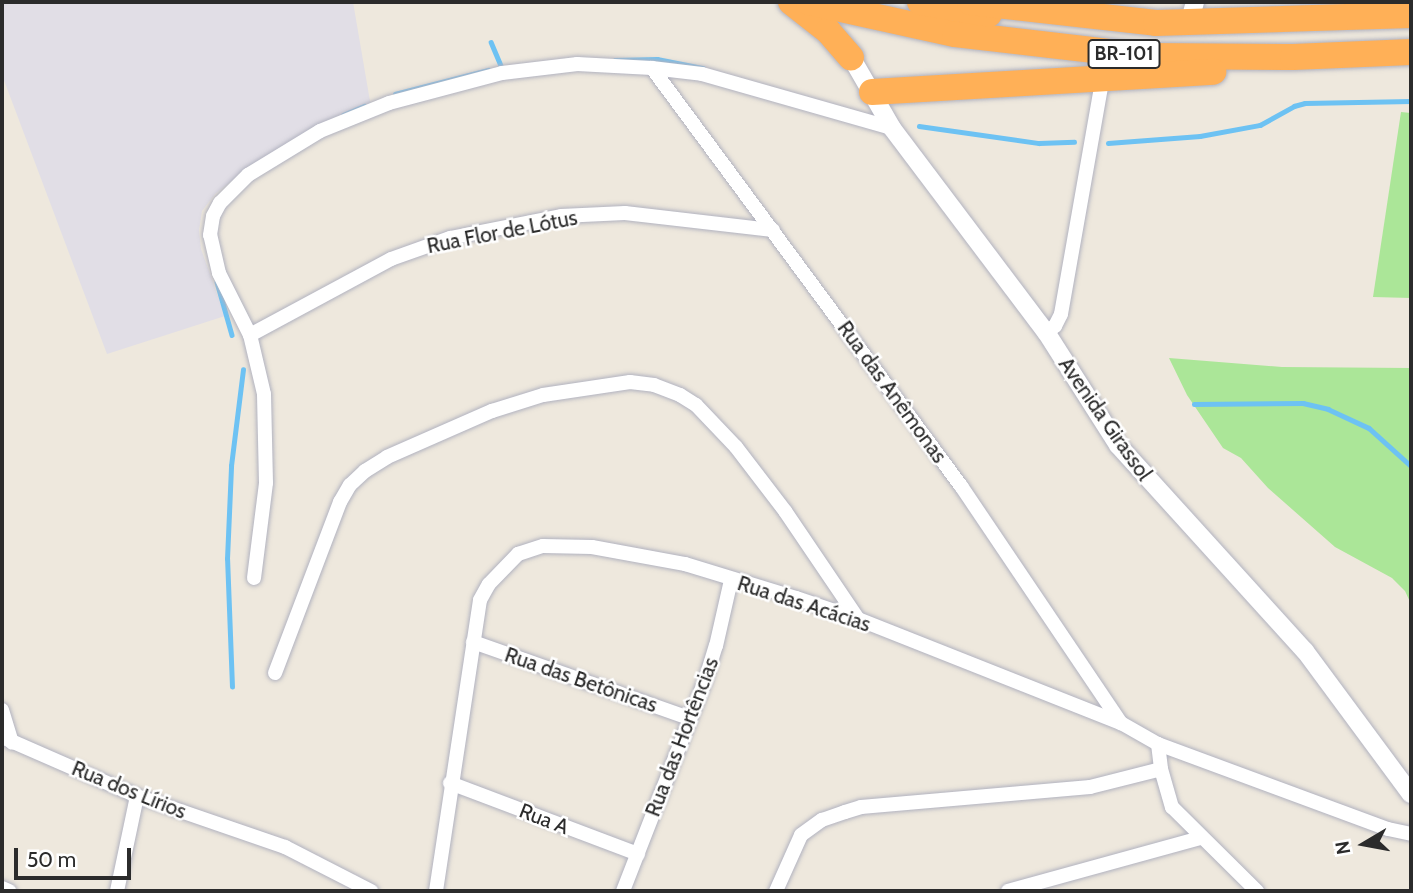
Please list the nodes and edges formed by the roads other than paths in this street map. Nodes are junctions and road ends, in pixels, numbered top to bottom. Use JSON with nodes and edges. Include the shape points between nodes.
{"nodes":[{"id":1,"x":791,"y":2,"type":"edge"},
{"id":2,"x":809,"y":2,"type":"edge"},
{"id":3,"x":920,"y":2,"type":"edge"},
{"id":4,"x":970,"y":2,"type":"edge"},
{"id":5,"x":872,"y":9,"type":"edge"},
{"id":6,"x":1192,"y":12,"type":"edge"},
{"id":7,"x":1411,"y":15,"type":"edge"},
{"id":8,"x":1116,"y":21,"type":"junction"},
{"id":9,"x":1411,"y":51,"type":"edge"},
{"id":10,"x":851,"y":57,"type":"junction"},
{"id":11,"x":1293,"y":57,"type":"junction"},
{"id":12,"x":652,"y":68,"type":"junction"},
{"id":13,"x":1102,"y":81,"type":"junction"},
{"id":14,"x":872,"y":92,"type":"junction"},
{"id":15,"x":892,"y":128,"type":"junction"},
{"id":16,"x":773,"y":229,"type":"junction"},
{"id":17,"x":1046,"y":332,"type":"junction"},
{"id":18,"x":250,"y":335,"type":"junction"},
{"id":19,"x":254,"y":578,"type":"dead end"},
{"id":20,"x":731,"y":580,"type":"junction"},
{"id":21,"x":858,"y":620,"type":"junction"},
{"id":22,"x":473,"y":642,"type":"junction"},
{"id":23,"x":275,"y":673,"type":"dead end"},
{"id":24,"x":2,"y":710,"type":"edge"},
{"id":25,"x":689,"y":718,"type":"junction"},
{"id":26,"x":1121,"y":723,"type":"junction"},
{"id":27,"x":7,"y":740,"type":"edge"},
{"id":28,"x":1158,"y":744,"type":"junction"},
{"id":29,"x":1161,"y":769,"type":"junction"},
{"id":30,"x":450,"y":783,"type":"junction"},
{"id":31,"x":1411,"y":794,"type":"edge"},
{"id":32,"x":137,"y":796,"type":"junction"},
{"id":33,"x":1411,"y":834,"type":"edge"},
{"id":34,"x":1200,"y":838,"type":"junction"},
{"id":35,"x":638,"y":854,"type":"junction"},
{"id":36,"x":2,"y":888,"type":"edge"},
{"id":37,"x":9,"y":891,"type":"edge"},
{"id":38,"x":117,"y":891,"type":"edge"},
{"id":39,"x":371,"y":891,"type":"edge"},
{"id":40,"x":436,"y":891,"type":"edge"},
{"id":41,"x":623,"y":891,"type":"edge"},
{"id":42,"x":776,"y":891,"type":"edge"},
{"id":43,"x":1008,"y":891,"type":"edge"},
{"id":44,"x":1257,"y":891,"type":"edge"}],
"edges":[{"from":1,"to":10,"type":"highway","via":[[828,31]]},
{"from":2,"to":5,"type":"highway","number":"BR-101"},
{"from":3,"to":8,"type":"highway","via":[[1095,34],[1106,32]]},
{"from":4,"to":8,"type":"highway","number":"BR-101"},
{"from":5,"to":10,"type":"highway","via":[[852,31]]},
{"from":5,"to":11,"type":"highway","number":"BR-101","via":[[955,34],[1068,49],[1146,56]]},
{"from":6,"to":7,"type":"highway","number":"BR-101"},
{"from":6,"to":8,"type":"highway","number":"BR-101"},
{"from":9,"to":11,"type":"highway","number":"BR-101"},
{"from":10,"to":14,"type":"street","name":"Avenida Girassol"},
{"from":11,"to":13,"type":"highway","via":[[1246,69]]},
{"from":12,"to":15,"type":"street","via":[[702,74]]},
{"from":12,"to":16,"type":"street","name":"Rua das Anêmonas"},
{"from":12,"to":18,"type":"street","via":[[577,64],[489,76],[354,117],[320,131],[248,175],[220,203],[210,234],[219,273]]},
{"from":13,"to":14,"type":"highway"},
{"from":13,"to":17,"type":"street","via":[[1061,314]]},
{"from":14,"to":15,"type":"street","name":"Avenida Girassol"},
{"from":15,"to":17,"type":"street","name":"Avenida Girassol"},
{"from":16,"to":18,"type":"street","name":"Rua Flor de Lótus","via":[[625,213],[561,216],[450,238],[391,259]]},
{"from":16,"to":26,"type":"street","name":"Rua das Anêmonas","via":[[961,486]]},
{"from":17,"to":31,"type":"street","name":"Avenida Girassol","via":[[1118,445],[1305,651]]},
{"from":18,"to":19,"type":"street","via":[[264,394],[267,440]]},
{"from":20,"to":21,"type":"street","name":"Rua das Acácias"},
{"from":20,"to":22,"type":"street","name":"Rua das Acácias","via":[[685,565],[592,547],[543,546],[518,554],[489,584],[480,600]]},
{"from":20,"to":25,"type":"street","name":"Rua das Hortências","via":[[716,646]]},
{"from":21,"to":23,"type":"street","via":[[785,511],[736,447],[696,405],[654,386],[630,382],[543,395],[492,411],[365,471],[340,502]]},
{"from":21,"to":26,"type":"street","name":"Rua das Acácias"},
{"from":22,"to":25,"type":"street","name":"Rua das Betônicas"},
{"from":22,"to":30,"type":"street","name":"Rua das Acácias"},
{"from":24,"to":27,"type":"street"},
{"from":25,"to":35,"type":"street","name":"Rua das Hortências"},
{"from":26,"to":28,"type":"street","name":"Rua das Acácias"},
{"from":27,"to":32,"type":"street","name":"Rua dos Lírios"},
{"from":28,"to":29,"type":"street"},
{"from":28,"to":33,"type":"street","name":"Rua das Acácias"},
{"from":29,"to":34,"type":"street","via":[[1172,807]]},
{"from":29,"to":42,"type":"street","via":[[1090,787],[845,812],[822,820],[802,835]]},
{"from":30,"to":35,"type":"street","name":"Rua A"},
{"from":30,"to":40,"type":"street","name":"Rua das Acácias"},
{"from":32,"to":38,"type":"street"},
{"from":32,"to":39,"type":"street","name":"Rua dos Lírios","via":[[285,847]]},
{"from":34,"to":43,"type":"street"},
{"from":34,"to":44,"type":"street"},
{"from":35,"to":41,"type":"street","name":"Rua das Hortências"},
{"from":36,"to":37,"type":"street"}]}
